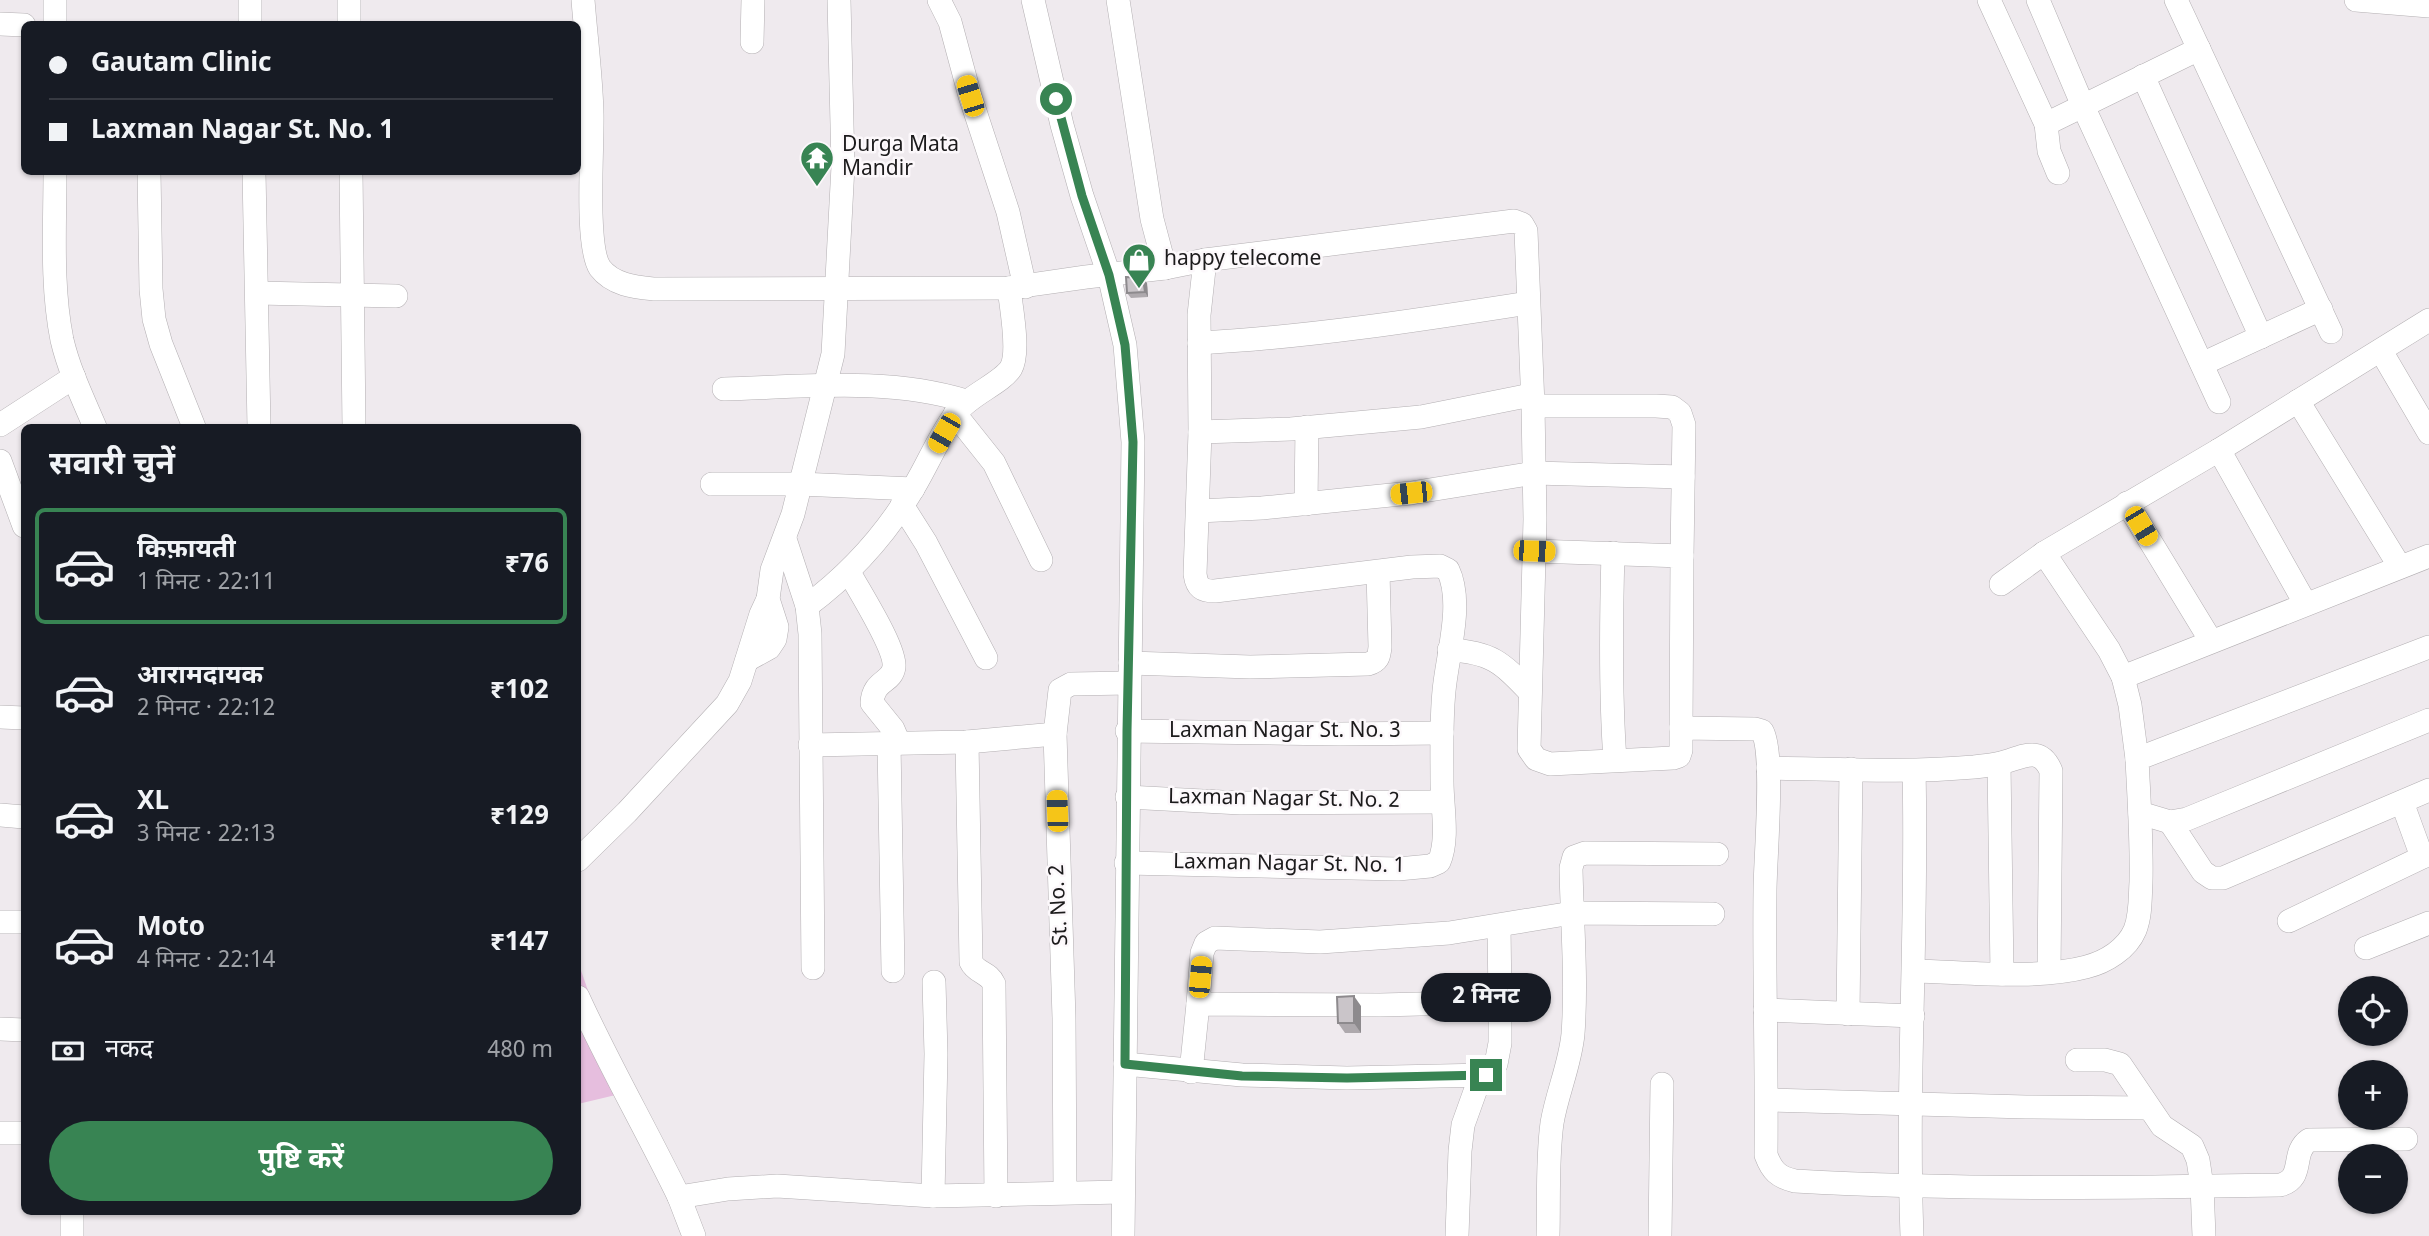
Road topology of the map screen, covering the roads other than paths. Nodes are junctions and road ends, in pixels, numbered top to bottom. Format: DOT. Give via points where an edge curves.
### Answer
graph roads {
  1 [pos="55,0"];
  2 [pos="250,0"];
  3 [pos="349,0"];
  4 [pos="583,0"];
  5 [pos="753,0"];
  6 [pos="839,0"];
  7 [pos="939,0"];
  8 [pos="1032,0"];
  9 [pos="1118,0"];
  10 [pos="1989,0"];
  11 [pos="2038,0"];
  12 [pos="2176,0"];
  13 [pos="2356,0"];
  14 [pos="2429,6"];
  15 [pos="55,21"];
  16 [pos="250,21"];
  17 [pos="349,21"];
  18 [pos="0,24"];
  19 [pos="21,25"];
  20 [pos="752,42"];
  21 [pos="2199,49"];
  22 [pos="2143,76"];
  23 [pos="2083,106"];
  24 [pos="2046,124"];
  25 [pos="2058,173"];
  26 [pos="55,175"];
  27 [pos="149,175"];
  28 [pos="254,175"];
  29 [pos="351,175"];
  30 [pos="1205,260"];
  31 [pos="1165,268"];
  32 [pos="1109,275"];
  33 [pos="1017,287"];
  34 [pos="837,289"];
  35 [pos="257,293"];
  36 [pos="352,295"];
  37 [pos="396,296"];
  38 [pos="1528,303"];
  39 [pos="2321,309"];
  40 [pos="2429,320"];
  41 [pos="2331,331"];
  42 [pos="2261,337"];
  43 [pos="1199,343"];
  44 [pos="2381,351"];
  45 [pos="2202,364"];
  46 [pos="74,377"];
  47 [pos="825,387"];
  48 [pos="724,389"];
  49 [pos="1532,400"];
  50 [pos="2298,401"];
  51 [pos="2219,402"];
  52 [pos="960,408"];
  53 [pos="94,424"];
  54 [pos="193,424"];
  55 [pos="259,424"];
  56 [pos="354,424"];
  57 [pos="0,425"];
  58 [pos="1307,428"];
  59 [pos="1200,432"];
  60 [pos="2429,433"];
  61 [pos="2219,450"];
  62 [pos="0,461"];
  63 [pos="1534,473"];
  64 [pos="1683,477"];
  65 [pos="712,484"];
  66 [pos="800,484"];
  67 [pos="907,497"];
  68 [pos="2127,503"];
  69 [pos="1306,504"];
  70 [pos="1198,511"];
  71 [pos="21,518"];
  72 [pos="785,539"];
  73 [pos="1534,551"];
  74 [pos="1614,553"];
  75 [pos="2045,553"];
  76 [pos="1682,556"];
  77 [pos="2429,556"];
  78 [pos="1041,560"];
  79 [pos="2400,567"];
  80 [pos="849,572"];
  81 [pos="1378,572"];
  82 [pos="2001,584"];
  83 [pos="768,599"];
  84 [pos="2305,603"];
  85 [pos="807,606"];
  86 [pos="777,627"];
  87 [pos="810,634"];
  88 [pos="2211,641"];
  89 [pos="2429,647"];
  90 [pos="1449,650"];
  91 [pos="986,659"];
  92 [pos="747,660"];
  93 [pos="1129,673"];
  94 [pos="2123,677"];
  95 [pos="1530,692"];
  96 [pos="0,717"];
  97 [pos="21,718"];
  98 [pos="2429,720"];
  99 [pos="1681,728"];
  100 [pos="1127,731"];
  101 [pos="1442,733"];
  102 [pos="1055,734"];
  103 [pos="967,742"];
  104 [pos="894,743"];
  105 [pos="810,745"];
  106 [pos="2137,759"];
  107 [pos="1615,760"];
  108 [pos="1999,764"];
  109 [pos="1768,768"];
  110 [pos="1851,769"];
  111 [pos="1914,771"];
  112 [pos="2429,790"];
  113 [pos="1127,797"];
  114 [pos="1442,802"];
  115 [pos="2402,802"];
  116 [pos="2140,813"];
  117 [pos="0,816"];
  118 [pos="21,817"];
  119 [pos="2170,822"];
  120 [pos="1717,854"];
  121 [pos="2426,856"];
  122 [pos="581,857"];
  123 [pos="1126,863"];
  124 [pos="1572,913"];
  125 [pos="1713,915"];
  126 [pos="2290,921"];
  127 [pos="0,922"];
  128 [pos="21,922"];
  129 [pos="2429,923"];
  130 [pos="1499,926"];
  131 [pos="2366,948"];
  132 [pos="813,968"];
  133 [pos="893,971"];
  134 [pos="1915,971"];
  135 [pos="2049,972"];
  136 [pos="2002,974"];
  137 [pos="934,982"];
  138 [pos="1500,1002"];
  139 [pos="581,1004"];
  140 [pos="1198,1004"];
  141 [pos="1765,1010"];
  142 [pos="1848,1014"];
  143 [pos="1913,1016"];
  144 [pos="0,1029"];
  145 [pos="21,1030"];
  146 [pos="2077,1060"];
  147 [pos="1125,1064"];
  148 [pos="1191,1072"];
  149 [pos="1486,1075"];
  150 [pos="1662,1084"];
  151 [pos="1767,1100"];
  152 [pos="1911,1104"];
  153 [pos="2147,1108"];
  154 [pos="0,1133"];
  155 [pos="21,1133"];
  156 [pos="2406,1139"];
  157 [pos="2202,1186"];
  158 [pos="1910,1187"];
  159 [pos="1065,1192"];
  160 [pos="1123,1192"];
  161 [pos="933,1196"];
  162 [pos="996,1196"];
  163 [pos="679,1197"];
  164 [pos="72,1215"];
  165 [pos="72,1236"];
  166 [pos="694,1236"];
  167 [pos="1123,1236"];
  168 [pos="1457,1236"];
  169 [pos="1548,1236"];
  170 [pos="1660,1236"];
  171 [pos="1912,1236"];
  172 [pos="2204,1236"];
  1 -- 15 [label="street"];
  2 -- 16 [label="street"];
  3 -- 17 [label="street"];
  4 -- 34 [label="street" via="592,116 592,232 600,268 628,286 654,289"];
  5 -- 20 [label="street"];
  6 -- 34 [label="street" via="843,166"];
  7 -- 33 [label="street" via="950,22 1008,212"];
  8 -- 32 [label="street" via="1062,125"];
  9 -- 31 [label="street"];
  10 -- 24 [label="street"];
  11 -- 23 [label="street"];
  12 -- 21 [label="street"];
  13 -- 14 [label="street"];
  18 -- 19 [label="street"];
  21 -- 22 [label="street"];
  21 -- 39 [label="street"];
  22 -- 23 [label="street"];
  22 -- 42 [label="street"];
  23 -- 24 [label="street"];
  23 -- 45 [label="street"];
  24 -- 25 [label="street"];
  26 -- 46 [label="street" via="56,301"];
  27 -- 54 [label="street" via="154,319"];
  28 -- 35 [label="street"];
  29 -- 36 [label="street"];
  30 -- 31 [label="street"];
  30 -- 38 [label="street" via="1514,221 1526,231"];
  30 -- 43 [label="street"];
  31 -- 32 [label="street"];
  32 -- 33 [label="street"];
  32 -- 93 [label="street" via="1125,345 1133,442"];
  33 -- 34 [label="street"];
  33 -- 52 [label="street" via="1012,367"];
  34 -- 47 [label="street" via="833,354"];
  35 -- 36 [label="street"];
  35 -- 55 [label="street"];
  36 -- 37 [label="street"];
  36 -- 56 [label="street"];
  38 -- 43 [label="street" via="1347,330"];
  38 -- 49 [label="street"];
  39 -- 41 [label="street"];
  39 -- 42 [label="street"];
  40 -- 44 [label="street"];
  42 -- 45 [label="street"];
  43 -- 59 [label="street"];
  44 -- 50 [label="street"];
  44 -- 60 [label="street"];
  45 -- 51 [label="street"];
  46 -- 53 [label="street"];
  46 -- 57 [label="street"];
  47 -- 48 [label="street"];
  47 -- 52 [label="street" via="913,388"];
  47 -- 66 [label="street"];
  49 -- 58 [label="street"];
  49 -- 63 [label="street"];
  49 -- 64 [label="street" via="1672,407 1684,425"];
  50 -- 61 [label="street"];
  50 -- 79 [label="street"];
  52 -- 67 [label="street"];
  52 -- 78 [label="street" via="994,463"];
  58 -- 59 [label="street"];
  58 -- 69 [label="street"];
  59 -- 70 [label="street"];
  61 -- 68 [label="street"];
  61 -- 84 [label="street"];
  62 -- 71 [label="street"];
  63 -- 64 [label="street"];
  63 -- 69 [label="street"];
  63 -- 73 [label="street"];
  64 -- 76 [label="street"];
  65 -- 66 [label="street"];
  66 -- 67 [label="street"];
  66 -- 72 [label="street"];
  67 -- 80 [label="street"];
  67 -- 91 [label="street"];
  68 -- 75 [label="street"];
  68 -- 88 [label="street"];
  69 -- 70 [label="street"];
  70 -- 81 [label="street" via="1195,574 1203,591"];
  72 -- 83 [label="street" via="772,570"];
  72 -- 85 [label="street"];
  73 -- 74 [label="street"];
  73 -- 95 [label="street"];
  74 -- 76 [label="street"];
  74 -- 107 [label="street" via="1611,660"];
  75 -- 82 [label="street"];
  75 -- 94 [label="street"];
  76 -- 99 [label="street"];
  77 -- 79 [label="street"];
  79 -- 84 [label="street"];
  80 -- 85 [label="street"];
  80 -- 104 [label="street" via="893,659 891,675 876,687 872,703 893,729"];
  81 -- 90 [label="street" via="1440,566 1448,570 1454,594"];
  81 -- 93 [label="street" via="1380,647 1375,662"];
  83 -- 86 [label="street"];
  83 -- 92 [label="street"];
  84 -- 88 [label="street"];
  85 -- 87 [label="street"];
  86 -- 87 [label="street"];
  86 -- 92 [label="street" via="769,648"];
  87 -- 105 [label="street"];
  88 -- 94 [label="street"];
  89 -- 106 [label="street"];
  90 -- 95 [label="street" via="1490,656"];
  90 -- 101 [label="street"];
  92 -- 122 [label="street" via="727,704 710,725"];
  93 -- 100 [label="street"];
  93 -- 102 [label="street, St. No. 2" via="1065,685 1058,698"];
  94 -- 106 [label="street"];
  95 -- 107 [label="street" via="1529,749 1536,759 1550,764"];
  96 -- 97 [label="street"];
  98 -- 119 [label="street"];
  99 -- 107 [label="street" via="1679,756"];
  99 -- 109 [label="street" via="1762,731"];
  100 -- 101 [label="street, Laxman Nagar St. No. 3"];
  100 -- 113 [label="street"];
  101 -- 114 [label="street"];
  102 -- 103 [label="street"];
  102 -- 159 [label="street, St. No. 2"];
  103 -- 104 [label="street"];
  103 -- 162 [label="street" via="971,962 994,984"];
  104 -- 105 [label="street"];
  104 -- 133 [label="street"];
  105 -- 132 [label="street"];
  106 -- 116 [label="street"];
  108 -- 111 [label="street"];
  108 -- 135 [label="street" via="2028,754 2048,762 2051,771"];
  108 -- 136 [label="street"];
  109 -- 110 [label="street"];
  109 -- 141 [label="street"];
  110 -- 111 [label="street"];
  110 -- 142 [label="street"];
  111 -- 134 [label="street"];
  112 -- 115 [label="street"];
  113 -- 114 [label="street, Laxman Nagar St. No. 2" via="1241,803"];
  113 -- 123 [label="street"];
  114 -- 123 [label="street, Laxman Nagar St. No. 1" via="1444,851 1439,862 1430,866"];
  115 -- 119 [label="street" via="2223,878 2203,872"];
  115 -- 121 [label="street"];
  116 -- 119 [label="street"];
  116 -- 135 [label="street" via="2140,906 2135,931 2117,954 2087,967"];
  117 -- 118 [label="street"];
  120 -- 124 [label="street" via="1585,853 1574,857"];
  121 -- 126 [label="street"];
  123 -- 147 [label="street"];
  124 -- 125 [label="street"];
  124 -- 130 [label="street"];
  124 -- 169 [label="street" via="1573,1036 1553,1121"];
  127 -- 128 [label="street"];
  129 -- 131 [label="street"];
  130 -- 138 [label="street"];
  130 -- 140 [label="street" via="1320,942 1215,938 1206,943 1202,953"];
  134 -- 136 [label="street"];
  134 -- 143 [label="street"];
  135 -- 136 [label="street"];
  137 -- 161 [label="street"];
  138 -- 140 [label="street"];
  138 -- 149 [label="street" via="1496,1064"];
  139 -- 163 [label="street"];
  140 -- 148 [label="street"];
  141 -- 142 [label="street"];
  141 -- 151 [label="street"];
  142 -- 143 [label="street"];
  143 -- 152 [label="street"];
  144 -- 145 [label="street"];
  146 -- 153 [label="street" via="2120,1064"];
  147 -- 148 [label="street"];
  147 -- 160 [label="street"];
  148 -- 149 [label="street" via="1347,1078"];
  149 -- 168 [label="street" via="1477,1086 1463,1125"];
  150 -- 170 [label="street"];
  151 -- 152 [label="street"];
  151 -- 158 [label="street" via="1766,1155 1771,1169 1781,1177"];
  152 -- 153 [label="street"];
  152 -- 158 [label="street"];
  153 -- 157 [label="street" via="2162,1126 2192,1146"];
  154 -- 155 [label="street"];
  156 -- 157 [label="street" via="2309,1140 2302,1144 2289,1182"];
  157 -- 158 [label="street"];
  157 -- 172 [label="street"];
  158 -- 171 [label="street"];
  159 -- 160 [label="street"];
  159 -- 162 [label="street"];
  160 -- 167 [label="street"];
  161 -- 162 [label="street"];
  161 -- 163 [label="street" via="777,1186"];
  163 -- 166 [label="street"];
  164 -- 165 [label="street"];
}
